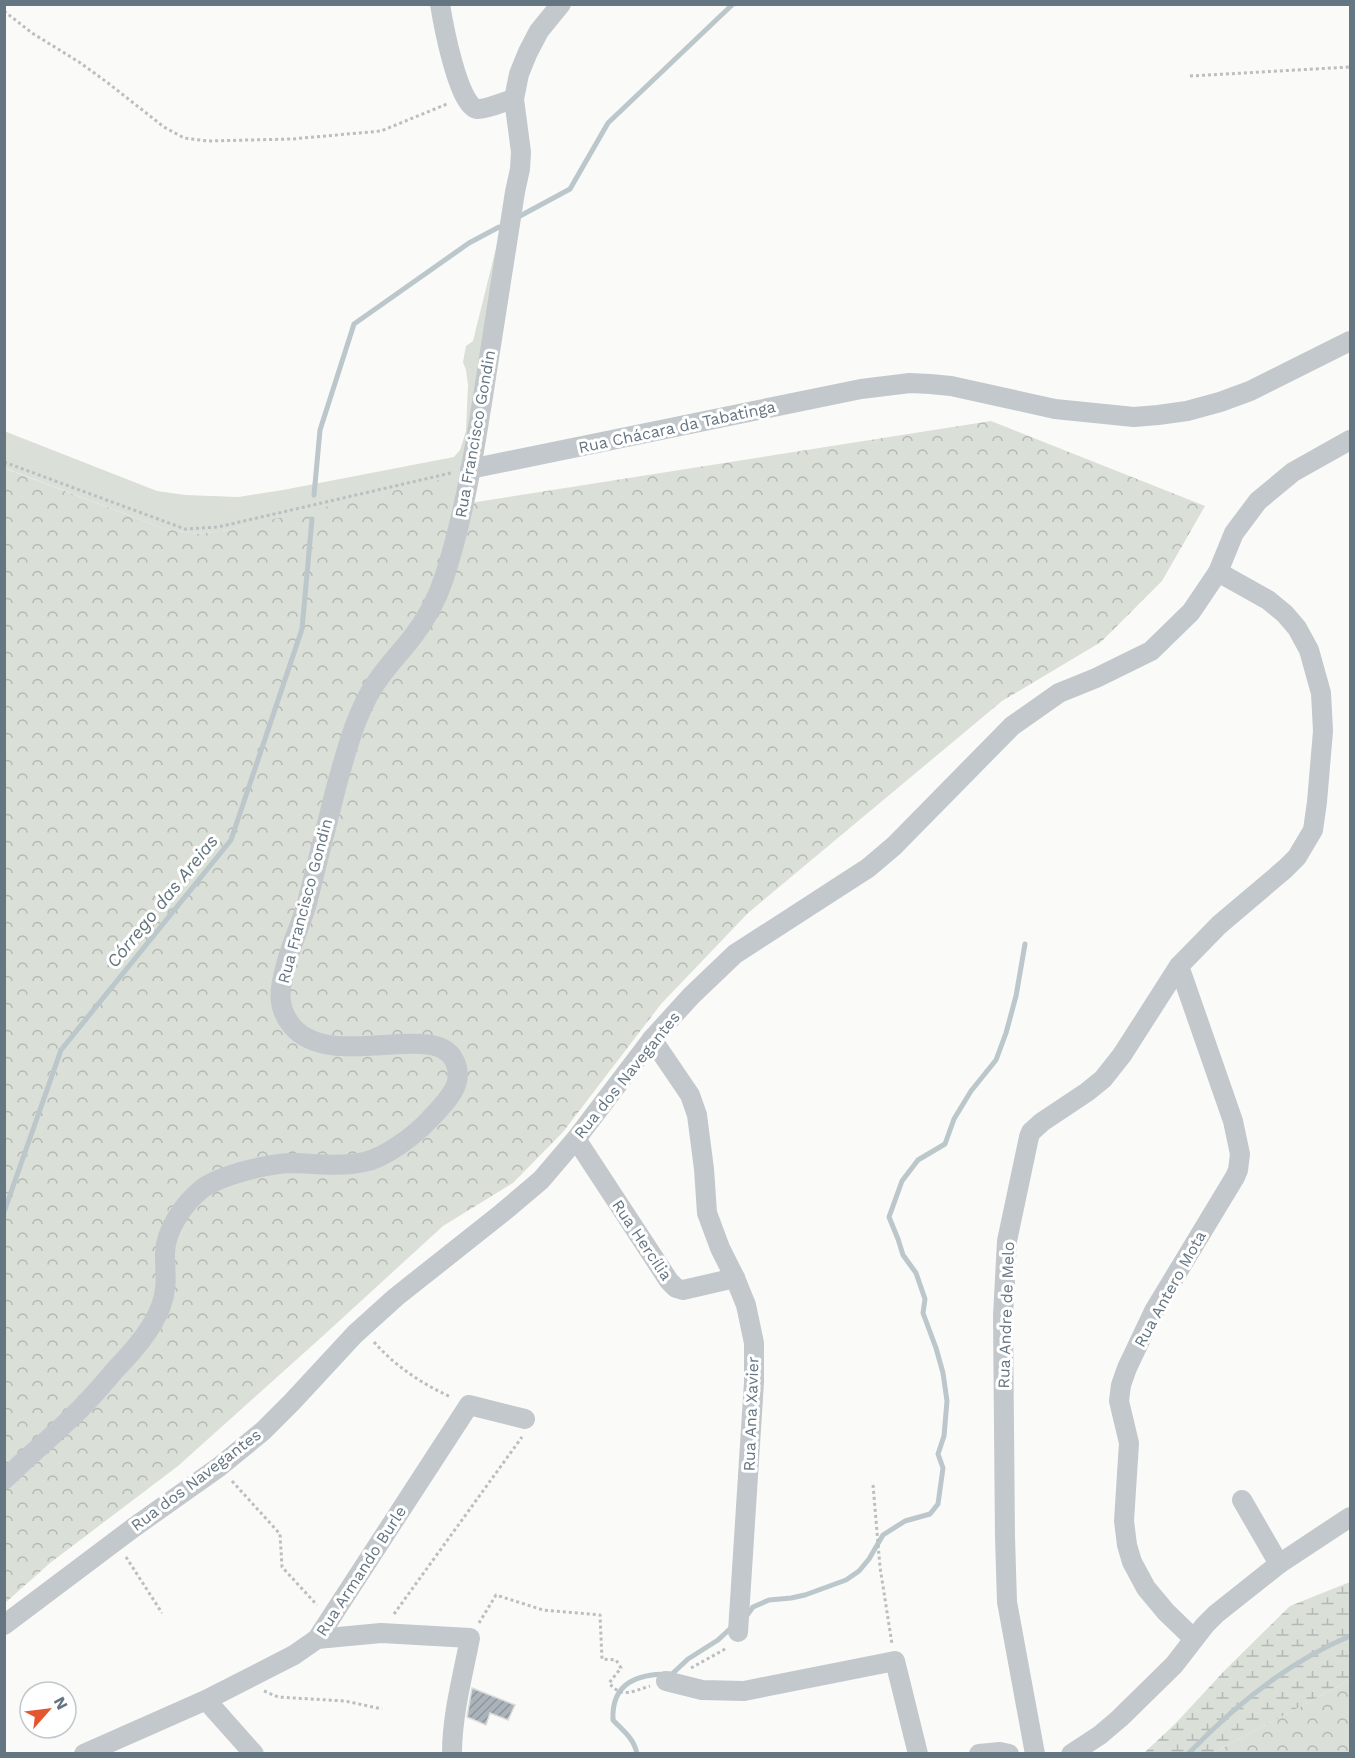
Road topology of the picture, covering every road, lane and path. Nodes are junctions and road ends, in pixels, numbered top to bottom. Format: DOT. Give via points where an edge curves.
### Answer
graph roads {
  1 [pos="440,4"];
  2 [pos="561,4"];
  3 [pos="4,11"];
  4 [pos="1350,67"];
  5 [pos="1190,76"];
  6 [pos="465,96"];
  7 [pos="514,99"];
  8 [pos="1350,341"];
  9 [pos="1350,440"];
  10 [pos="4,462"];
  11 [pos="471,469"];
  12 [pos="1218,572"];
  13 [pos="1179,966"];
  14 [pos="652,1039"];
  15 [pos="576,1140"];
  16 [pos="735,1278"];
  17 [pos="361,1328"];
  18 [pos="469,1406"];
  19 [pos="525,1419"];
  20 [pos="219,1467"];
  21 [pos="4,1479"];
  22 [pos="873,1485"];
  23 [pos="1242,1500"];
  24 [pos="1350,1517"];
  25 [pos="115,1541"];
  26 [pos="1279,1564"];
  27 [pos="162,1613"];
  28 [pos="330,1619"];
  29 [pos="4,1625"];
  30 [pos="739,1626"];
  31 [pos="381,1633"];
  32 [pos="470,1638"];
  33 [pos="317,1639"];
  34 [pos="1194,1639"];
  35 [pos="895,1661"];
  36 [pos="666,1681"];
  37 [pos="620,1693"];
  38 [pos="278,1697"];
  39 [pos="206,1700"];
  40 [pos="382,1709"];
  41 [pos="84,1754"];
  42 [pos="254,1754"];
  43 [pos="452,1754"];
  44 [pos="918,1754"];
  45 [pos="979,1754"];
  46 [pos="1009,1754"];
  47 [pos="1035,1754"];
  48 [pos="1071,1754"];
  1 -- 6 [label="street" via="451,58"];
  2 -- 7 [label="street, Rua Francisco Gondin" via="528,52"];
  3 -- 6 [label="path" via="184,138 292,139 381,131"];
  4 -- 5 [label="path"];
  6 -- 7 [label="street" via="473,107 480,109"];
  7 -- 11 [label="street, Rua Francisco Gondin" via="520,169"];
  8 -- 11 [label="street, Rua Chácara da Tabatinga" via="1250,391 1187,411 1134,417 1055,410 951,386 910,383 861,389"];
  9 -- 12 [label="street, Rua dos Navegantes" via="1293,472 1258,501 1234,533"];
  10 -- 11 [label="path" via="185,529 218,527"];
  11 -- 21 [label="street, Rua Francisco Gondin" via="458,529 434,604 415,635 380,675 355,723 306,909 286,963 280,1003 297,1032 314,1043 346,1048 427,1044 442,1047 455,1061 455,1087 420,1130 369,1162 264,1167 233,1174 204,1188 186,1206 167,1237 166,1291 153,1325 76,1413"];
  12 -- 13 [label="street, Rua Andre de Melo" via="1285,614 1298,628 1309,650 1321,693 1323,731 1317,802 1313,831 1297,857"];
  12 -- 14 [label="street, Rua dos Navegantes" via="1191,612 1151,651 1059,693 1012,726 894,846 868,868 735,954"];
  13 -- 34 [label="street, Rua Antero Mota" via="1233,1121 1239,1162 1235,1177 1154,1311 1127,1368 1119,1401 1129,1443 1126,1545 1146,1588"];
  13 -- 47 [label="street, Rua Andre de Melo" via="1111,1070 1031,1132 1007,1241 1003,1316 1007,1602"];
  14 -- 15 [label="street, Rua dos Navegantes"];
  14 -- 16 [label="street, Rua Ana Xavier" via="690,1095 697,1115 707,1213"];
  15 -- 16 [label="street, Rua Hercília" via="675,1287 683,1290"];
  15 -- 17 [label="street, Rua dos Navegantes" via="522,1197"];
  16 -- 30 [label="street, Rua Ana Xavier" via="746,1305 753,1343 754,1382"];
  17 -- 18 [label="path" via="428,1386"];
  17 -- 20 [label="street, Rua dos Navegantes" via="285,1410"];
  18 -- 19 [label="street"];
  18 -- 28 [label="street, Rua Armando Burle"];
  19 -- 31 [label="path" via="529,1428"];
  20 -- 25 [label="street, Rua dos Navegantes"];
  20 -- 28 [label="path" via="280,1534 282,1567"];
  22 -- 35 [label="path"];
  23 -- 26 [label="street"];
  24 -- 26 [label="street"];
  25 -- 27 [label="path"];
  25 -- 29 [label="street, Rua dos Navegantes"];
  26 -- 34 [label="street" via="1216,1614"];
  28 -- 33 [label="street, Rua Armando Burle"];
  31 -- 32 [label="street"];
  31 -- 33 [label="street"];
  32 -- 37 [label="path" via="496,1595 543,1610 600,1615 602,1659 616,1660 621,1668 609,1683"];
  32 -- 43 [label="street"];
  33 -- 39 [label="street, Rua Armando Burle"];
  34 -- 48 [label="street" via="1174,1665 1120,1718"];
  35 -- 36 [label="street" via="744,1691 702,1690"];
  35 -- 44 [label="street"];
  38 -- 40 [label="path" via="345,1701"];
  39 -- 41 [label="street, Rua Armando Burle"];
  39 -- 42 [label="street"];
  45 -- 46 [label="street"];
}
